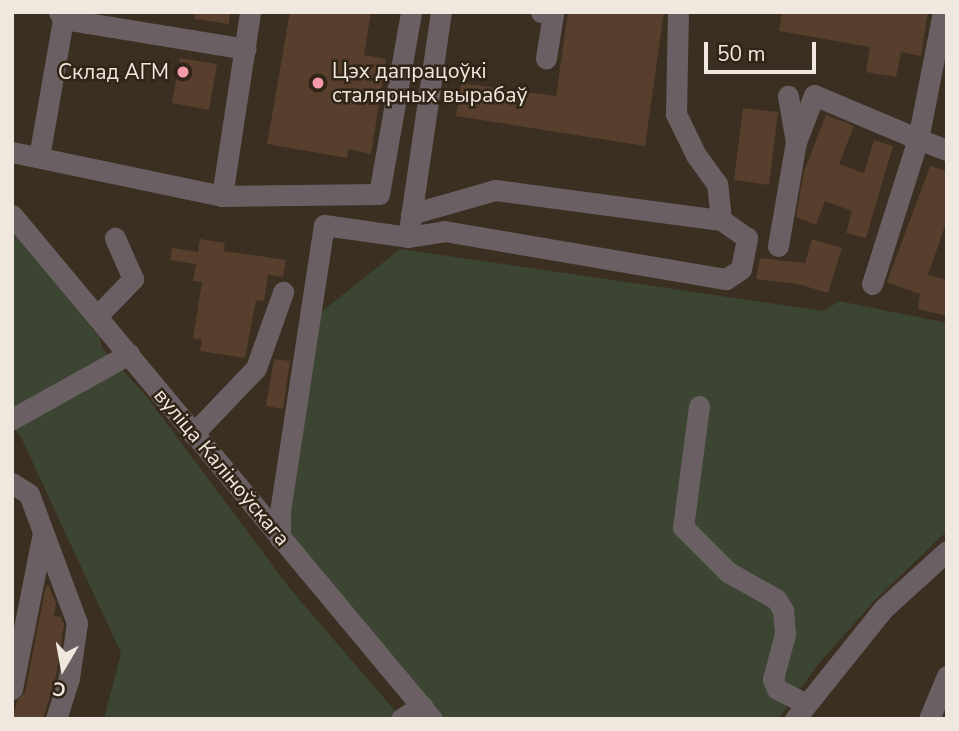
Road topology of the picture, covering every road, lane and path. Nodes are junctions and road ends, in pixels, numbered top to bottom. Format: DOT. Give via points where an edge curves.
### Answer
graph roads {
  1 [pos="250,12"];
  2 [pos="411,12"];
  3 [pos="441,12"];
  4 [pos="541,12"];
  5 [pos="678,12"];
  6 [pos="943,12"];
  7 [pos="61,15"];
  8 [pos="246,49"];
  9 [pos="546,58"];
  10 [pos="788,96"];
  11 [pos="918,139"];
  12 [pos="796,142"];
  13 [pos="947,150"];
  14 [pos="12,152"];
  15 [pos="40,158"];
  16 [pos="222,196"];
  17 [pos="411,214"];
  18 [pos="12,215"];
  19 [pos="721,220"];
  20 [pos="408,237"];
  21 [pos="115,238"];
  22 [pos="778,246"];
  23 [pos="872,284"];
  24 [pos="283,292"];
  25 [pos="97,316"];
  26 [pos="129,354"];
  27 [pos="699,406"];
  28 [pos="12,419"];
  29 [pos="193,435"];
  30 [pos="12,483"];
  31 [pos="44,533"];
  32 [pos="281,538"];
  33 [pos="947,551"];
  34 [pos="947,676"];
  35 [pos="12,689"];
  36 [pos="801,711"];
  37 [pos="427,713"];
  38 [pos="55,719"];
  39 [pos="401,719"];
  40 [pos="929,719"];
  1 -- 8 [label="street"];
  2 -- 16 [label="street" via="379,194"];
  3 -- 17 [label="street"];
  4 -- 9 [label="street" via="554,14"];
  5 -- 19 [label="street" via="676,114 696,155 718,184"];
  6 -- 11 [label="street"];
  7 -- 8 [label="street"];
  7 -- 15 [label="street"];
  8 -- 16 [label="street"];
  10 -- 12 [label="street"];
  11 -- 12 [label="street" via="814,96"];
  11 -- 13 [label="street"];
  11 -- 23 [label="street"];
  12 -- 22 [label="street"];
  14 -- 15 [label="street"];
  15 -- 16 [label="street"];
  17 -- 19 [label="street" via="495,190"];
  17 -- 20 [label="street"];
  18 -- 25 [label="street, вуліца Каліноўскага"];
  19 -- 20 [label="street" via="747,238 741,269 726,279 443,232"];
  20 -- 32 [label="street" via="324,225 280,512"];
  21 -- 25 [label="street" via="133,279"];
  24 -- 29 [label="street" via="256,368"];
  25 -- 26 [label="street, вуліца Каліноўскага"];
  26 -- 28 [label="street"];
  26 -- 29 [label="street, вуліца Каліноўскага"];
  27 -- 36 [label="street" via="682,527 728,572 776,599 783,610 785,634 774,679 777,689"];
  29 -- 32 [label="street, вуліца Каліноўскага"];
  30 -- 31 [label="street" via="29,494"];
  31 -- 35 [label="street"];
  31 -- 38 [label="street" via="77,623 69,678"];
  32 -- 37 [label="street, вуліца Каліноўскага"];
  33 -- 36 [label="street" via="883,609"];
  34 -- 40 [label="street"];
  37 -- 39 [label="street"];
}
